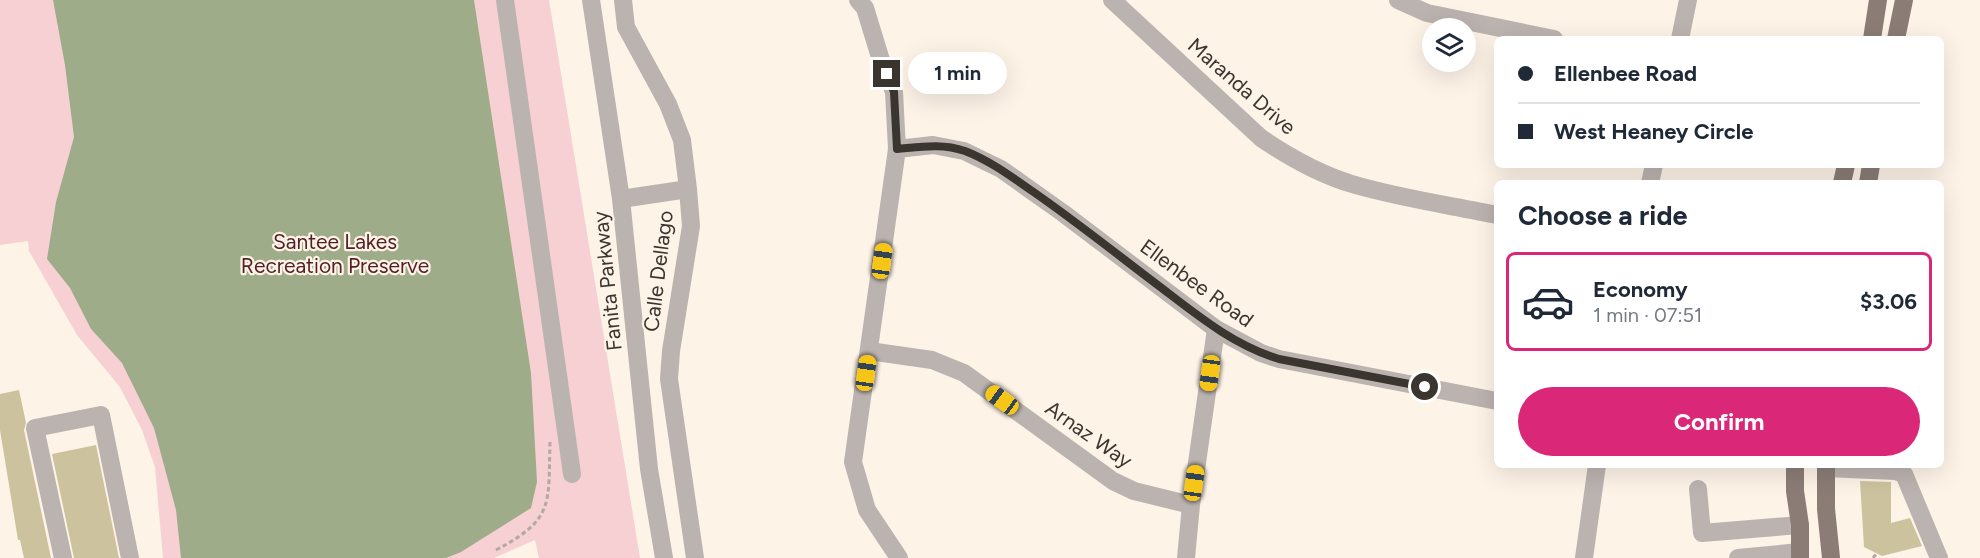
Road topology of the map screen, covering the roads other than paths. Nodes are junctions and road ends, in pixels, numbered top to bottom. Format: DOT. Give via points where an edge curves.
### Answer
graph roads {
  1 [pos="505,0"];
  2 [pos="591,0"];
  3 [pos="623,0"];
  4 [pos="858,0"];
  5 [pos="1112,0"];
  6 [pos="1398,0"];
  7 [pos="1688,0"];
  8 [pos="1878,0"];
  9 [pos="1904,0"];
  10 [pos="1539,36"];
  11 [pos="1681,36"];
  12 [pos="1872,36"];
  13 [pos="1897,36"];
  14 [pos="897,149"];
  15 [pos="688,189"];
  16 [pos="621,198"];
  17 [pos="1494,214"];
  18 [pos="1216,329"];
  19 [pos="869,351"];
  20 [pos="1494,400"];
  21 [pos="1597,468"];
  22 [pos="1795,468"];
  23 [pos="1826,468"];
  24 [pos="1854,468"];
  25 [pos="572,474"];
  26 [pos="1698,489"];
  27 [pos="1191,505"];
  28 [pos="1800,525"];
  29 [pos="1800,555"];
  30 [pos="63,558"];
  31 [pos="130,558"];
  32 [pos="664,558"];
  33 [pos="695,558"];
  34 [pos="899,558"];
  35 [pos="1186,558"];
  36 [pos="1584,558"];
  37 [pos="1738,558"];
  38 [pos="1831,558"];
  39 [pos="1939,558"];
  1 -- 25 [label="street"];
  2 -- 16 [label="street, Fanita Parkway"];
  3 -- 15 [label="street, Calle Dellago" via="626,27 668,104 682,140"];
  4 -- 14 [label="street" via="865,8 894,92"];
  5 -- 17 [label="street, Maranda Drive" via="1261,138 1288,155 1352,184"];
  6 -- 10 [label="street" via="1427,13"];
  7 -- 11 [label="street"];
  8 -- 12 [label="main road"];
  9 -- 13 [label="main road"];
  14 -- 18 [label="street, Ellenbee Road" via="933,145 964,151 1001,169"];
  14 -- 19 [label="street"];
  15 -- 16 [label="street"];
  15 -- 33 [label="street, Calle Dellago" via="691,226 669,379"];
  16 -- 32 [label="street, Fanita Parkway" via="649,469"];
  18 -- 20 [label="street, Ellenbee Road" via="1279,359"];
  18 -- 27 [label="street"];
  19 -- 27 [label="street, Arnaz Way" via="932,360 964,373 1113,481"];
  19 -- 34 [label="street" via="853,462 867,510"];
  21 -- 36 [label="street"];
  22 -- 28 [label="main road"];
  23 -- 38 [label="main road"];
  24 -- 39 [label="street" via="1904,474"];
  26 -- 28 [label="street" via="1702,533"];
  27 -- 35 [label="street"];
  28 -- 29 [label="main road"];
  29 -- 37 [label="street"];
  30 -- 31 [label="street" via="35,428 101,415"];
}
